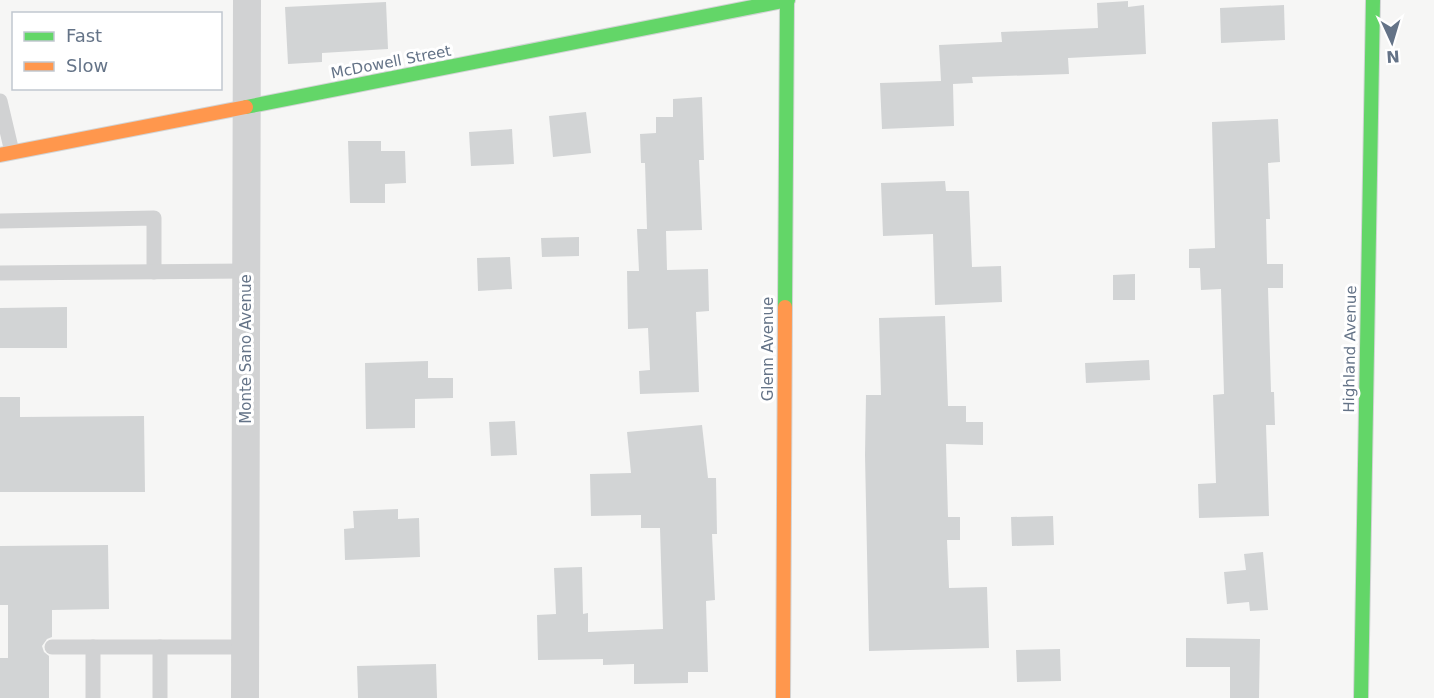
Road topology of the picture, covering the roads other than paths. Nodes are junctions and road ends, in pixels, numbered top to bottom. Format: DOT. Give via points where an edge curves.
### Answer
graph roads {
  1 [pos="248,0"];
  2 [pos="788,0"];
  3 [pos="1373,0"];
  4 [pos="0,101"];
  5 [pos="246,108"];
  6 [pos="6,154"];
  7 [pos="0,222"];
  8 [pos="246,271"];
  9 [pos="154,272"];
  10 [pos="0,273"];
  11 [pos="52,647"];
  12 [pos="93,647"];
  13 [pos="160,647"];
  14 [pos="245,647"];
  15 [pos="93,698"];
  16 [pos="160,698"];
  17 [pos="245,698"];
  18 [pos="783,698"];
  19 [pos="1361,698"];
  1 -- 5 [label="street, Monte Sano Avenue"];
  2 -- 5 [label="street, McDowell Street"];
  2 -- 18 [label="street, Glenn Avenue"];
  3 -- 19 [label="street, Highland Avenue"];
  4 -- 6 [label="lane"];
  5 -- 6 [label="street, McDowell Street"];
  5 -- 8 [label="street, Monte Sano Avenue"];
  7 -- 9 [label="lane" via="154,218"];
  8 -- 9 [label="lane"];
  8 -- 14 [label="street, Monte Sano Avenue"];
  9 -- 10 [label="lane"];
  11 -- 12 [label="lane"];
  12 -- 13 [label="lane"];
  12 -- 15 [label="lane"];
  13 -- 14 [label="lane"];
  13 -- 16 [label="lane"];
  14 -- 17 [label="street, Monte Sano Avenue"];
}
